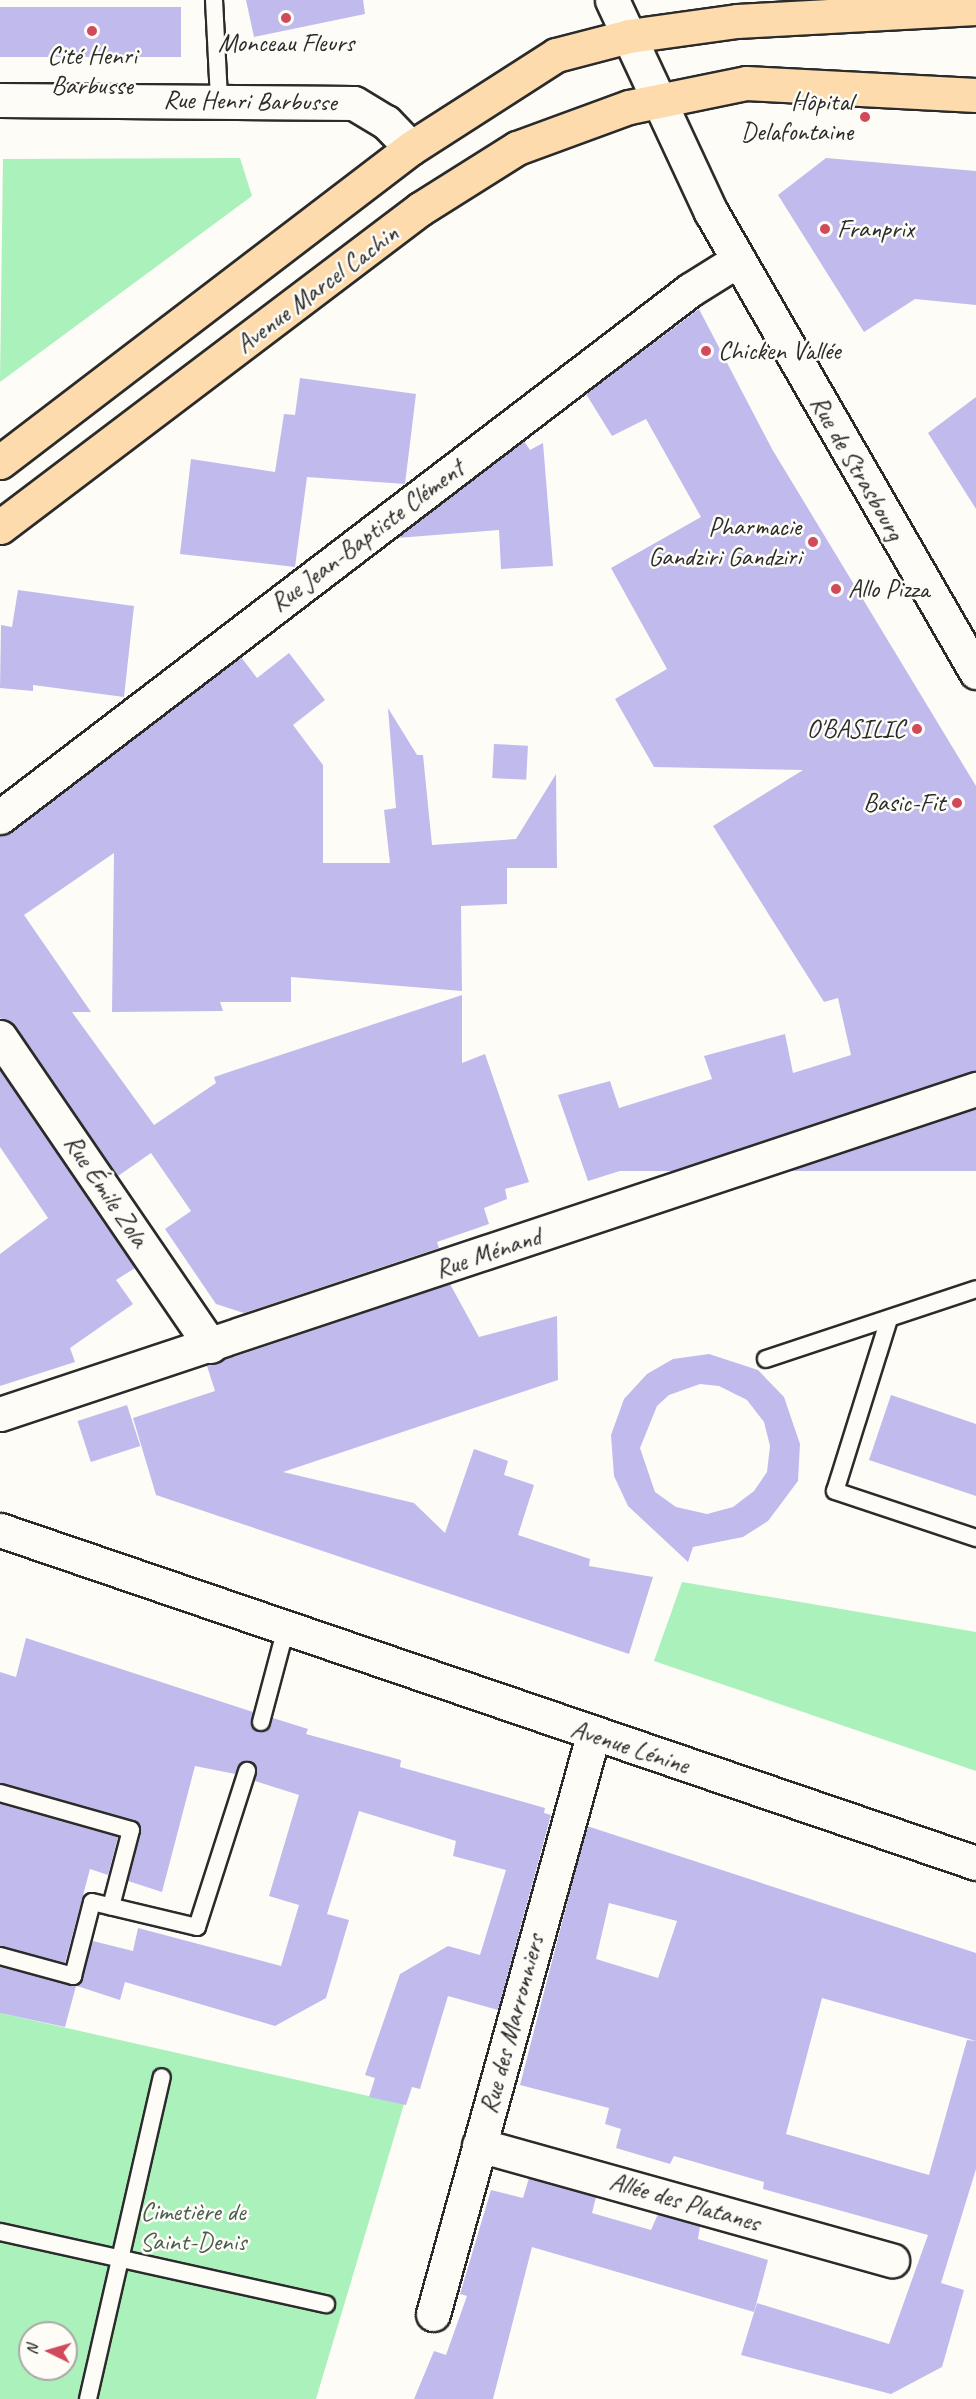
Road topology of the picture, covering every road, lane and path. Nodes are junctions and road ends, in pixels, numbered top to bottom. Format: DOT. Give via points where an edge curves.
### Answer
graph roads {
  1 [pos="214,0"];
  2 [pos="612,0"];
  3 [pos="976,8"];
  4 [pos="629,36"];
  5 [pos="976,95"];
  6 [pos="0,100"];
  7 [pos="219,100"];
  8 [pos="659,101"];
  9 [pos="411,148"];
  10 [pos="738,260"];
  11 [pos="0,462"];
  12 [pos="0,526"];
  13 [pos="971,650"];
  14 [pos="0,817"];
  15 [pos="0,1037"];
  16 [pos="976,1089"];
  17 [pos="976,1289"];
  18 [pos="889,1319"];
  19 [pos="211,1346"];
  20 [pos="766,1359"];
  21 [pos="0,1414"];
  22 [pos="0,1530"];
  23 [pos="976,1538"];
  24 [pos="285,1632"];
  25 [pos="261,1722"];
  26 [pos="593,1734"];
  27 [pos="247,1771"];
  28 [pos="0,1793"];
  29 [pos="976,1863"];
  30 [pos="111,1906"];
  31 [pos="0,1956"];
  32 [pos="162,2077"];
  33 [pos="479,2145"];
  34 [pos="0,2232"];
  35 [pos="121,2257"];
  36 [pos="892,2260"];
  37 [pos="326,2304"];
  38 [pos="432,2314"];
  39 [pos="88,2399"];
  1 -- 7 [label="lane"];
  2 -- 4 [label="street, Rue de Strasbourg"];
  3 -- 4 [label="main road" via="791,17"];
  4 -- 8 [label="street, Rue de Strasbourg"];
  4 -- 9 [label="main road" via="556,56"];
  5 -- 8 [label="main road, Avenue Marcel Cachin" via="762,82"];
  6 -- 7 [label="street, Rue Henri Barbusse"];
  7 -- 9 [label="street, Rue Henri Barbusse" via="354,103 386,122"];
  8 -- 10 [label="street, Rue de Strasbourg"];
  8 -- 12 [label="main road, Avenue Marcel Cachin" via="583,121 479,168"];
  9 -- 11 [label="main road"];
  10 -- 13 [label="street, Rue de Strasbourg"];
  10 -- 14 [label="street, Rue Jean-Baptiste Clément" via="690,290"];
  15 -- 19 [label="street, Rue Émile Zola"];
  16 -- 19 [label="street, Rue Ménand"];
  17 -- 18 [label="lane"];
  18 -- 20 [label="lane"];
  18 -- 23 [label="lane" via="835,1491"];
  19 -- 21 [label="street, Rue Ménand"];
  22 -- 24 [label="street, Avenue Lénine"];
  24 -- 25 [label="lane"];
  24 -- 26 [label="street, Avenue Lénine"];
  26 -- 29 [label="street, Avenue Lénine"];
  26 -- 33 [label="street, Rue des Marronniers"];
  27 -- 30 [label="lane" via="197,1927"];
  28 -- 30 [label="lane" via="131,1830"];
  30 -- 31 [label="lane" via="92,1902 73,1976"];
  32 -- 35 [label="lane"];
  33 -- 36 [label="street, Allée des Platanes"];
  33 -- 38 [label="street, Rue des Marronniers"];
  34 -- 35 [label="lane"];
  35 -- 37 [label="lane"];
  35 -- 39 [label="lane"];
}
